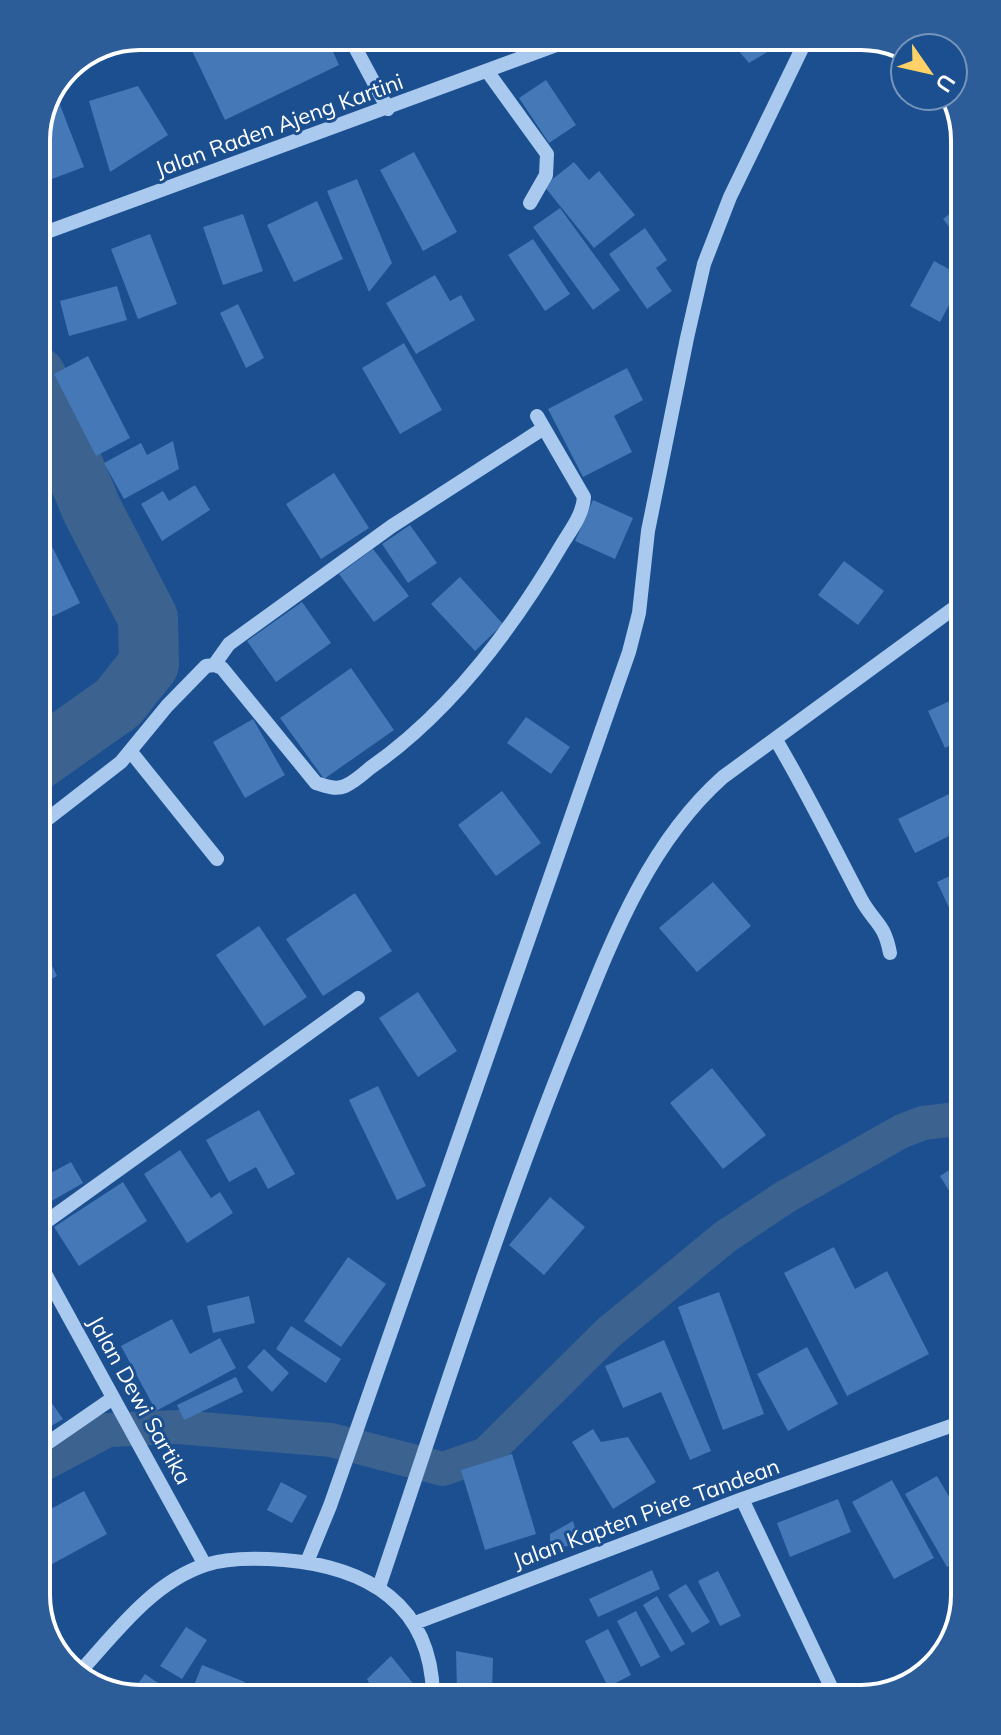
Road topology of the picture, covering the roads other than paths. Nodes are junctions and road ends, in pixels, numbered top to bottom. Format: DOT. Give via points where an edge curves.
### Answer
graph roads {
  1 [pos="356,50"];
  2 [pos="543,50"];
  3 [pos="801,50"];
  4 [pos="487,71"];
  5 [pos="388,109"];
  6 [pos="530,203"];
  7 [pos="50,231"];
  8 [pos="951,610"];
  9 [pos="214,665"];
  10 [pos="776,740"];
  11 [pos="131,752"];
  12 [pos="50,818"];
  13 [pos="217,859"];
  14 [pos="890,953"];
  15 [pos="358,998"];
  16 [pos="50,1219"];
  17 [pos="50,1283"];
  18 [pos="116,1403"];
  19 [pos="951,1426"];
  20 [pos="50,1443"];
  21 [pos="742,1499"];
  22 [pos="307,1562"];
  23 [pos="205,1565"];
  24 [pos="379,1587"];
  25 [pos="415,1623"];
  26 [pos="85,1666"];
  27 [pos="432,1685"];
  28 [pos="830,1685"];
  1 -- 5 [label="street"];
  2 -- 4 [label="street, Jalan Raden Ajeng Kartini"];
  3 -- 22 [label="street" via="730,197 704,264 648,531 629,652"];
  4 -- 5 [label="street, Jalan Raden Ajeng Kartini"];
  4 -- 6 [label="street" via="547,154 546,175"];
  5 -- 7 [label="street, Jalan Raden Ajeng Kartini"];
  8 -- 10 [label="street"];
  9 -- 9 [label="street" via="229,644 540,422 584,497 581,511 513,619 466,679 399,748 344,787 316,783 222,668"];
  9 -- 11 [label="street" via="189,681"];
  10 -- 14 [label="street" via="863,903 887,935"];
  10 -- 24 [label="street" via="723,777 674,828 617,929 523,1161"];
  11 -- 12 [label="street"];
  11 -- 13 [label="street"];
  15 -- 16 [label="street"];
  17 -- 18 [label="street, Jalan Dewi Sartika"];
  18 -- 20 [label="street"];
  18 -- 23 [label="street, Jalan Dewi Sartika"];
  19 -- 21 [label="street, Jalan Kapten Piere Tandean"];
  21 -- 25 [label="street, Jalan Kapten Piere Tandean"];
  21 -- 28 [label="street"];
  22 -- 23 [label="street" via="256,1559"];
  22 -- 24 [label="street"];
  23 -- 26 [label="street" via="170,1582 142,1605"];
  24 -- 25 [label="street"];
  25 -- 27 [label="street" via="429,1659"];
}
